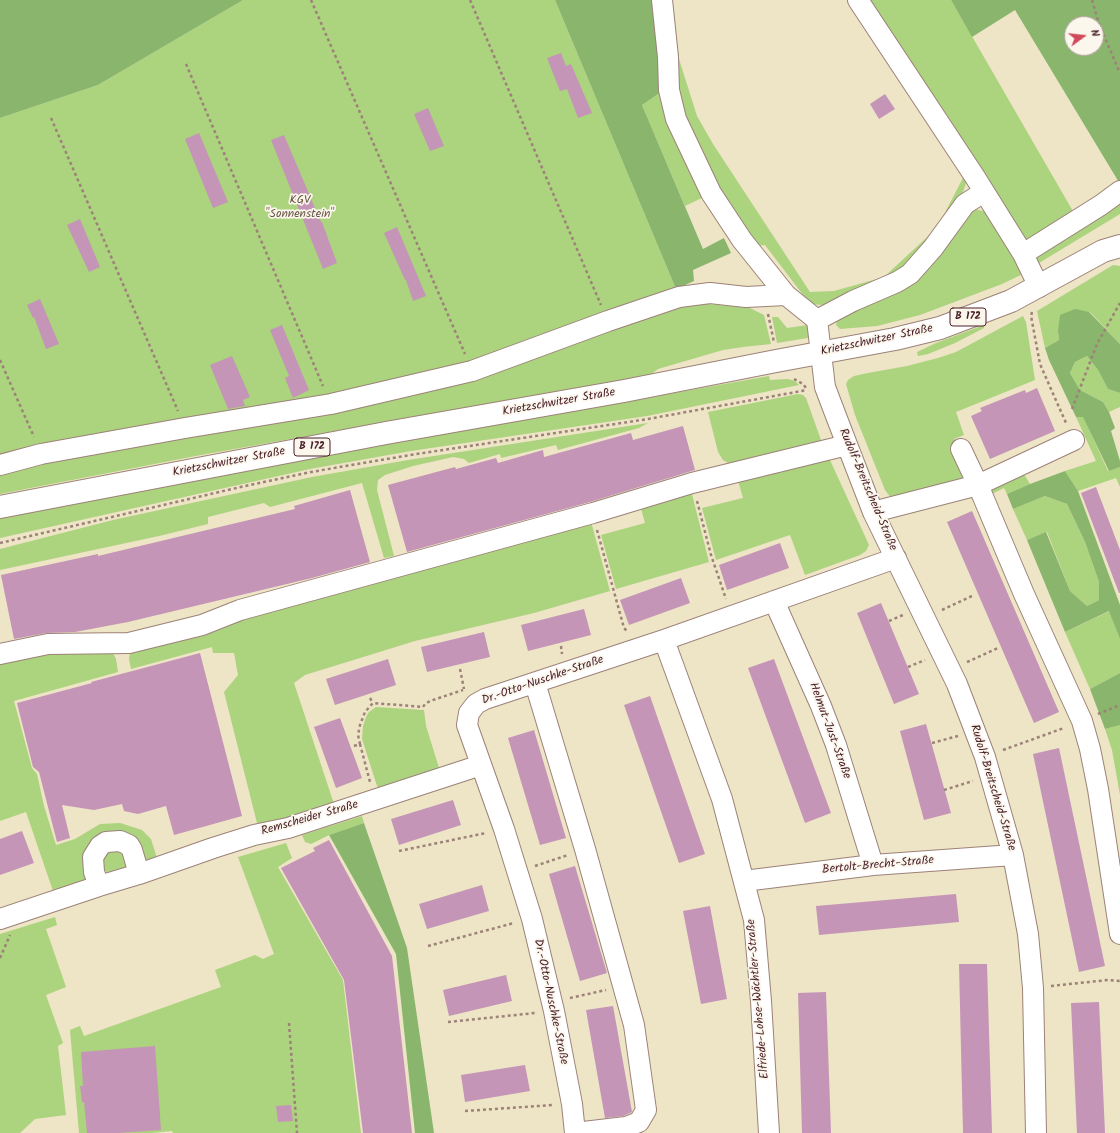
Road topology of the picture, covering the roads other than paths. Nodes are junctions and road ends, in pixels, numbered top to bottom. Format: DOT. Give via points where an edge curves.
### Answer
graph roads {
  1 [pos="662,0"];
  2 [pos="858,0"];
  3 [pos="1120,191"];
  4 [pos="984,192"];
  5 [pos="1120,231"];
  6 [pos="1112,249"];
  7 [pos="1023,254"];
  8 [pos="1039,287"];
  9 [pos="786,296"];
  10 [pos="817,320"];
  11 [pos="822,353"];
  12 [pos="1074,440"];
  13 [pos="847,445"];
  14 [pos="961,449"];
  15 [pos="0,464"];
  16 [pos="978,485"];
  17 [pos="0,507"];
  18 [pos="873,512"];
  19 [pos="896,558"];
  20 [pos="774,601"];
  21 [pos="664,640"];
  22 [pos="0,654"];
  23 [pos="535,683"];
  24 [pos="481,765"];
  25 [pos="1013,855"];
  26 [pos="873,865"];
  27 [pos="139,874"];
  28 [pos="744,881"];
  29 [pos="99,886"];
  30 [pos="0,919"];
  31 [pos="1120,934"];
  32 [pos="575,1133"];
  33 [pos="769,1133"];
  34 [pos="1036,1133"];
  1 -- 9 [label="street" via="669,90 676,119 711,193 742,240"];
  2 -- 4 [label="street"];
  3 -- 7 [label="street"];
  4 -- 7 [label="street"];
  4 -- 10 [label="street" via="965,204 933,248 910,274"];
  5 -- 6 [label="main road, Krietzschwitzer Straße / B 172"];
  6 -- 8 [label="main road, Krietzschwitzer Straße / B 172"];
  7 -- 8 [label="street"];
  8 -- 11 [label="main road, Krietzschwitzer Straße / B 172" via="1011,301 940,328"];
  9 -- 10 [label="street"];
  9 -- 15 [label="street" via="746,297 710,293 678,298 608,321 472,372 331,404 41,454"];
  10 -- 11 [label="street, Rudolf-Breitscheid-Straße"];
  11 -- 13 [label="street, Rudolf-Breitscheid-Straße" via="825,387"];
  11 -- 17 [label="main road, Krietzschwitzer Straße / B 172"];
  12 -- 16 [label="street"];
  13 -- 18 [label="street, Rudolf-Breitscheid-Straße"];
  13 -- 22 [label="street" via="692,483 593,513 240,610 202,625 129,643 48,644"];
  14 -- 16 [label="street"];
  16 -- 18 [label="street"];
  16 -- 31 [label="street" via="1082,721 1098,789"];
  18 -- 19 [label="street, Rudolf-Breitscheid-Straße"];
  19 -- 20 [label="street, Dr.-Otto-Nuschke-Straße"];
  19 -- 25 [label="street, Rudolf-Breitscheid-Straße" via="917,615 957,684 985,757"];
  20 -- 21 [label="street, Dr.-Otto-Nuschke-Straße"];
  20 -- 26 [label="street, Helmut-Just-Straße" via="822,706"];
  21 -- 23 [label="street, Dr.-Otto-Nuschke-Straße"];
  21 -- 28 [label="street, Elfriede-Lohse-Wächtler-Straße" via="722,799"];
  23 -- 24 [label="street, Dr.-Otto-Nuschke-Straße" via="485,699 476,704 469,713 468,725"];
  23 -- 32 [label="street" via="585,849 634,1026 646,1110 640,1122 626,1127"];
  24 -- 27 [label="street, Remscheider Straße" via="288,828 212,848"];
  24 -- 32 [label="street, Dr.-Otto-Nuschke-Straße" via="532,919 553,1007 572,1104"];
  25 -- 26 [label="street, Bertolt-Brecht-Straße"];
  25 -- 34 [label="street, Rudolf-Breitscheid-Straße" via="1028,934 1033,988"];
  26 -- 28 [label="street, Bertolt-Brecht-Straße"];
  27 -- 29 [label="street, Remscheider Straße"];
  27 -- 29 [label="street" via="129,845 120,841 106,842 93,857 94,872"];
  28 -- 33 [label="street, Elfriede-Lohse-Wächtler-Straße" via="754,928"];
  29 -- 30 [label="street, Remscheider Straße"];
}
